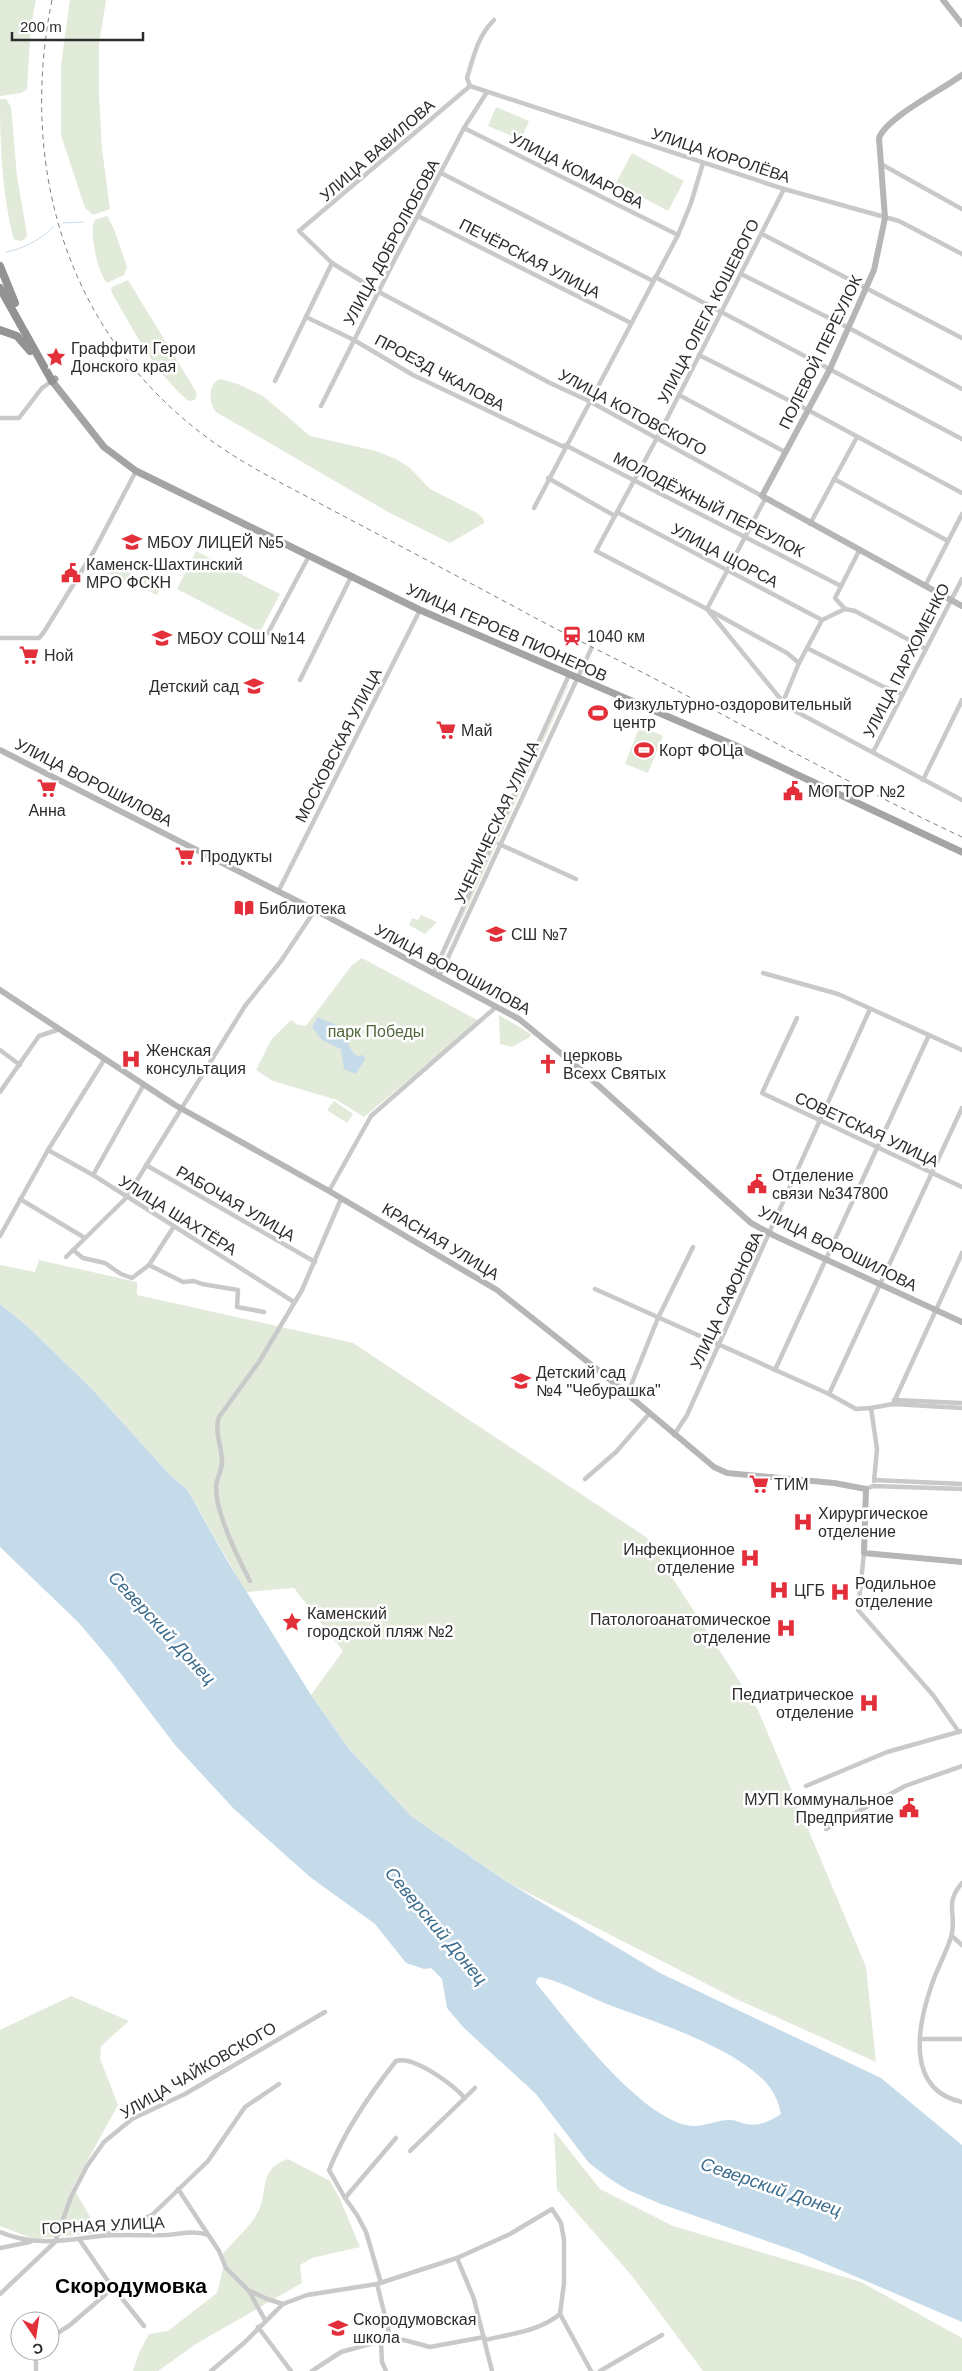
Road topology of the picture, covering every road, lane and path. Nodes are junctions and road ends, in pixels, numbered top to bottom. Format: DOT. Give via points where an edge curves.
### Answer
graph roads {
  1 [pos="943,0"];
  2 [pos="494,20"];
  3 [pos="962,24"];
  4 [pos="962,75"];
  5 [pos="470,86"];
  6 [pos="488,92"];
  7 [pos="464,128"];
  8 [pos="703,163"];
  9 [pos="881,164"];
  10 [pos="441,173"];
  11 [pos="784,189"];
  12 [pos="962,209"];
  13 [pos="418,216"];
  14 [pos="884,218"];
  15 [pos="299,232"];
  16 [pos="762,234"];
  17 [pos="678,235"];
  18 [pos="962,254"];
  19 [pos="332,263"];
  20 [pos="0,266"];
  21 [pos="741,274"];
  22 [pos="654,279"];
  23 [pos="0,284"];
  24 [pos="0,288"];
  25 [pos="868,288"];
  26 [pos="379,292"];
  27 [pos="722,313"];
  28 [pos="306,317"];
  29 [pos="631,323"];
  30 [pos="849,328"];
  31 [pos="0,330"];
  32 [pos="28,332"];
  33 [pos="962,338"];
  34 [pos="354,340"];
  35 [pos="699,355"];
  36 [pos="830,369"];
  37 [pos="53,380"];
  38 [pos="275,381"];
  39 [pos="962,389"];
  40 [pos="679,395"];
  41 [pos="589,401"];
  42 [pos="321,406"];
  43 [pos="808,410"];
  44 [pos="0,418"];
  45 [pos="857,436"];
  46 [pos="657,438"];
  47 [pos="961,438"];
  48 [pos="565,446"];
  49 [pos="785,452"];
  50 [pos="136,471"];
  51 [pos="548,478"];
  52 [pos="634,479"];
  53 [pos="834,479"];
  54 [pos="962,493"];
  55 [pos="763,498"];
  56 [pos="534,508"];
  57 [pos="616,514"];
  58 [pos="962,514"];
  59 [pos="810,524"];
  60 [pos="746,536"];
  61 [pos="948,541"];
  62 [pos="859,551"];
  63 [pos="309,556"];
  64 [pos="728,570"];
  65 [pos="351,577"];
  66 [pos="962,579"];
  67 [pos="841,586"];
  68 [pos="924,586"];
  69 [pos="952,601"];
  70 [pos="962,606"];
  71 [pos="707,609"];
  72 [pos="845,609"];
  73 [pos="420,610"];
  74 [pos="822,620"];
  75 [pos="268,633"];
  76 [pos="0,638"];
  77 [pos="807,648"];
  78 [pos="591,649"];
  79 [pos="926,649"];
  80 [pos="799,663"];
  81 [pos="573,676"];
  82 [pos="300,680"];
  83 [pos="902,694"];
  84 [pos="962,700"];
  85 [pos="783,702"];
  86 [pos="0,750"];
  87 [pos="873,752"];
  88 [pos="923,780"];
  89 [pos="962,800"];
  90 [pos="499,844"];
  91 [pos="962,852"];
  92 [pos="576,879"];
  93 [pos="278,892"];
  94 [pos="315,910"];
  95 [pos="762,973"];
  96 [pos="436,976"];
  97 [pos="0,990"];
  98 [pos="496,1007"];
  99 [pos="870,1009"];
  100 [pos="798,1018"];
  101 [pos="60,1028"];
  102 [pos="929,1035"];
  103 [pos="0,1050"];
  104 [pos="962,1050"];
  105 [pos="104,1060"];
  106 [pos="20,1065"];
  107 [pos="143,1086"];
  108 [pos="0,1092"];
  109 [pos="962,1108"];
  110 [pos="181,1109"];
  111 [pos="821,1121"];
  112 [pos="878,1147"];
  113 [pos="48,1150"];
  114 [pos="146,1165"];
  115 [pos="932,1174"];
  116 [pos="92,1175"];
  117 [pos="962,1187"];
  118 [pos="329,1191"];
  119 [pos="126,1198"];
  120 [pos="20,1199"];
  121 [pos="342,1199"];
  122 [pos="173,1228"];
  123 [pos="770,1234"];
  124 [pos="0,1236"];
  125 [pos="85,1238"];
  126 [pos="693,1247"];
  127 [pos="73,1250"];
  128 [pos="962,1253"];
  129 [pos="66,1256"];
  130 [pos="826,1260"];
  131 [pos="315,1262"];
  132 [pos="149,1265"];
  133 [pos="881,1286"];
  134 [pos="594,1290"];
  135 [pos="294,1302"];
  136 [pos="936,1310"];
  137 [pos="264,1312"];
  138 [pos="658,1318"];
  139 [pos="962,1322"];
  140 [pos="717,1345"];
  141 [pos="775,1370"];
  142 [pos="829,1394"];
  143 [pos="627,1395"];
  144 [pos="894,1402"];
  145 [pos="962,1403"];
  146 [pos="871,1408"];
  147 [pos="962,1408"];
  148 [pos="649,1414"];
  149 [pos="674,1435"];
  150 [pos="585,1479"];
  151 [pos="874,1480"];
  152 [pos="962,1484"];
  153 [pos="873,1486"];
  154 [pos="866,1489"];
  155 [pos="962,1490"];
  156 [pos="864,1552"];
  157 [pos="962,1562"];
  158 [pos="250,1581"];
  159 [pos="961,1732"];
  160 [pos="962,1766"];
  161 [pos="806,1786"];
  162 [pos="826,1830"];
  163 [pos="962,1883"];
  164 [pos="952,1936"];
  165 [pos="962,1946"];
  166 [pos="325,2012"];
  167 [pos="920,2039"];
  168 [pos="962,2039"];
  169 [pos="279,2084"];
  170 [pos="475,2088"];
  171 [pos="465,2098"];
  172 [pos="962,2102"];
  173 [pos="396,2138"];
  174 [pos="410,2151"];
  175 [pos="178,2189"];
  176 [pos="345,2198"];
  177 [pos="0,2232"];
  178 [pos="208,2235"];
  179 [pos="101,2236"];
  180 [pos="79,2239"];
  181 [pos="31,2242"];
  182 [pos="55,2242"];
  183 [pos="0,2248"];
  184 [pos="457,2258"];
  185 [pos="108,2281"];
  186 [pos="378,2284"];
  187 [pos="248,2290"];
  188 [pos="0,2294"];
  189 [pos="283,2304"];
  190 [pos="560,2314"];
  191 [pos="265,2320"];
  192 [pos="144,2326"];
  193 [pos="258,2327"];
  194 [pos="60,2331"];
  195 [pos="662,2335"];
  196 [pos="485,2338"];
  197 [pos="391,2340"];
  198 [pos="381,2341"];
  199 [pos="211,2371"];
  200 [pos="291,2371"];
  201 [pos="312,2371"];
  202 [pos="386,2371"];
  203 [pos="492,2371"];
  204 [pos="591,2371"];
  205 [pos="600,2371"];
  1 -- 3 [label="street"];
  2 -- 5 [label="street" via="475,47 467,78"];
  4 -- 9 [label="street, ПОЛЕВОЙ ПЕРЕУЛОК" via="886,127 880,138"];
  5 -- 6 [label="street, УЛИЦА КОРОЛЁВА"];
  5 -- 15 [label="street, УЛИЦА ВАВИЛОВА"];
  6 -- 7 [label="street, УЛИЦА ДОБРОЛЮБОВА"];
  6 -- 8 [label="street, УЛИЦА КОРОЛЁВА"];
  7 -- 10 [label="street, УЛИЦА ДОБРОЛЮБОВА"];
  7 -- 17 [label="street, УЛИЦА КОМАРОВА"];
  8 -- 11 [label="street, УЛИЦА КОРОЛЁВА"];
  8 -- 17 [label="street"];
  9 -- 12 [label="street"];
  9 -- 14 [label="street, ПОЛЕВОЙ ПЕРЕУЛОК"];
  10 -- 13 [label="street, УЛИЦА ДОБРОЛЮБОВА"];
  10 -- 22 [label="street"];
  11 -- 14 [label="street, УЛИЦА КОРОЛЁВА"];
  11 -- 16 [label="street, УЛИЦА ОЛЕГА КОШЕВОГО"];
  13 -- 26 [label="street, УЛИЦА ДОБРОЛЮБОВА"];
  13 -- 29 [label="street, ПЕЧЁРСКАЯ УЛИЦА"];
  14 -- 18 [label="street, УЛИЦА КОРОЛЁВА" via="904,223"];
  14 -- 25 [label="street, ПОЛЕВОЙ ПЕРЕУЛОК"];
  15 -- 19 [label="street, УЛИЦА КОТОВСКОГО"];
  16 -- 21 [label="street, УЛИЦА ОЛЕГА КОШЕВОГО"];
  16 -- 25 [label="street"];
  17 -- 22 [label="street"];
  19 -- 26 [label="street, УЛИЦА КОТОВСКОГО"];
  19 -- 28 [label="street"];
  20 -- 32 [label="highway"];
  21 -- 27 [label="street, УЛИЦА ОЛЕГА КОШЕВОГО"];
  21 -- 30 [label="street"];
  22 -- 27 [label="street"];
  22 -- 29 [label="street"];
  23 -- 32 [label="highway"];
  24 -- 37 [label="highway"];
  25 -- 30 [label="street, ПОЛЕВОЙ ПЕРЕУЛОК"];
  25 -- 33 [label="street"];
  26 -- 34 [label="street, УЛИЦА ДОБРОЛЮБОВА"];
  26 -- 41 [label="street, УЛИЦА КОТОВСКОГО"];
  27 -- 35 [label="street, УЛИЦА ОЛЕГА КОШЕВОГО"];
  27 -- 36 [label="street"];
  28 -- 34 [label="street, ПРОЕЗД ЧКАЛОВА"];
  28 -- 38 [label="street"];
  29 -- 41 [label="street"];
  30 -- 36 [label="street, ПОЛЕВОЙ ПЕРЕУЛОК"];
  30 -- 39 [label="street"];
  31 -- 37 [label="highway" via="22,341"];
  32 -- 37 [label="main road, УЛИЦА ГЕРОЕВ ПИОНЕРОВ"];
  34 -- 42 [label="street, УЛИЦА ДОБРОЛЮБОВА"];
  34 -- 48 [label="street, ПРОЕЗД ЧКАЛОВА" via="413,375"];
  35 -- 40 [label="street, УЛИЦА ОЛЕГА КОШЕВОГО"];
  35 -- 43 [label="street"];
  36 -- 43 [label="street, ПОЛЕВОЙ ПЕРЕУЛОК"];
  36 -- 47 [label="street"];
  37 -- 44 [label="street" via="42,388 19,418"];
  37 -- 50 [label="main road, УЛИЦА ГЕРОЕВ ПИОНЕРОВ" via="104,447"];
  40 -- 46 [label="street, УЛИЦА ОЛЕГА КОШЕВОГО"];
  40 -- 49 [label="street"];
  41 -- 46 [label="street, УЛИЦА КОТОВСКОГО"];
  41 -- 48 [label="street"];
  43 -- 45 [label="street"];
  43 -- 49 [label="street, ПОЛЕВОЙ ПЕРЕУЛОК"];
  45 -- 53 [label="street"];
  45 -- 54 [label="street"];
  46 -- 52 [label="street, УЛИЦА ОЛЕГА КОШЕВОГО"];
  46 -- 55 [label="street, УЛИЦА КОТОВСКОГО"];
  48 -- 51 [label="street"];
  48 -- 52 [label="street, МОЛОДЁЖНЫЙ ПЕРЕУЛОК"];
  49 -- 55 [label="street, ПОЛЕВОЙ ПЕРЕУЛОК"];
  50 -- 63 [label="main road, УЛИЦА ГЕРОЕВ ПИОНЕРОВ"];
  50 -- 76 [label="street" via="94,551 40,638"];
  51 -- 56 [label="street"];
  51 -- 57 [label="street, УЛИЦА ЩОРСА"];
  52 -- 57 [label="street, УЛИЦА ОЛЕГА КОШЕВОГО"];
  52 -- 60 [label="street, МОЛОДЁЖНЫЙ ПЕРЕУЛОК"];
  53 -- 59 [label="street"];
  53 -- 61 [label="street"];
  55 -- 59 [label="street, УЛИЦА КОТОВСКОГО"];
  55 -- 60 [label="street, ПОЛЕВОЙ ПЕРЕУЛОК"];
  57 -- 64 [label="street, УЛИЦА ЩОРСА"];
  57 -- 71 [label="street, УЛИЦА ОЛЕГА КОШЕВОГО" via="596,551"];
  58 -- 61 [label="street"];
  59 -- 62 [label="street, УЛИЦА КОТОВСКОГО"];
  60 -- 64 [label="street, ПОЛЕВОЙ ПЕРЕУЛОК"];
  60 -- 67 [label="street, МОЛОДЁЖНЫЙ ПЕРЕУЛОК"];
  61 -- 68 [label="street"];
  62 -- 67 [label="street"];
  62 -- 68 [label="street, УЛИЦА КОТОВСКОГО"];
  63 -- 65 [label="main road, УЛИЦА ГЕРОЕВ ПИОНЕРОВ"];
  63 -- 75 [label="street"];
  64 -- 71 [label="street, ПОЛЕВОЙ ПЕРЕУЛОК"];
  64 -- 74 [label="street, УЛИЦА ЩОРСА"];
  65 -- 73 [label="main road, УЛИЦА ГЕРОЕВ ПИОНЕРОВ"];
  65 -- 82 [label="street"];
  66 -- 69 [label="street, УЛИЦА ПАРХОМЕНКО"];
  67 -- 72 [label="street" via="835,598"];
  68 -- 69 [label="street, УЛИЦА КОТОВСКОГО"];
  69 -- 70 [label="street, УЛИЦА КОТОВСКОГО"];
  69 -- 79 [label="street, УЛИЦА ПАРХОМЕНКО"];
  71 -- 80 [label="street" via="787,653"];
  71 -- 85 [label="street"];
  72 -- 74 [label="street"];
  72 -- 79 [label="street" via="855,611"];
  73 -- 81 [label="main road, УЛИЦА ГЕРОЕВ ПИОНЕРОВ"];
  73 -- 93 [label="street, МОСКОВСКАЯ УЛИЦА"];
  74 -- 77 [label="street"];
  77 -- 80 [label="street"];
  77 -- 83 [label="street"];
  78 -- 81 [label="street"];
  79 -- 83 [label="street, УЛИЦА ПАРХОМЕНКО"];
  80 -- 85 [label="street"];
  81 -- 90 [label="street, УЧЕНИЧЕСКАЯ УЛИЦА"];
  81 -- 91 [label="main road, УЛИЦА ГЕРОЕВ ПИОНЕРОВ" via="742,749"];
  81 -- 96 [label="street, УЧЕНИЧЕСКАЯ УЛИЦА"];
  83 -- 87 [label="street, УЛИЦА ПАРХОМЕНКО"];
  84 -- 88 [label="street"];
  85 -- 87 [label="street"];
  86 -- 93 [label="street, УЛИЦА ВОРОШИЛОВА"];
  87 -- 88 [label="street"];
  88 -- 89 [label="street"];
  90 -- 92 [label="street"];
  90 -- 96 [label="street, УЧЕНИЧЕСКАЯ УЛИЦА"];
  93 -- 94 [label="street, УЛИЦА ВОРОШИЛОВА"];
  94 -- 96 [label="street, УЛИЦА ВОРОШИЛОВА"];
  94 -- 110 [label="street" via="281,961 245,1006"];
  95 -- 99 [label="street" via="838,994"];
  96 -- 98 [label="street, УЛИЦА ВОРОШИЛОВА"];
  97 -- 101 [label="street, КРАСНАЯ УЛИЦА"];
  98 -- 118 [label="street" via="371,1116"];
  98 -- 123 [label="street, УЛИЦА ВОРОШИЛОВА" via="539,1034 738,1212"];
  99 -- 102 [label="street"];
  99 -- 111 [label="street, УЛИЦА САФОНОВА"];
  100 -- 111 [label="street, СОВЕТСКАЯ УЛИЦА" via="762,1093"];
  101 -- 105 [label="street, КРАСНАЯ УЛИЦА"];
  101 -- 106 [label="street" via="41,1035"];
  102 -- 104 [label="street"];
  102 -- 112 [label="street"];
  103 -- 106 [label="street"];
  105 -- 107 [label="street, КРАСНАЯ УЛИЦА"];
  105 -- 113 [label="street"];
  106 -- 108 [label="street"];
  107 -- 110 [label="street, КРАСНАЯ УЛИЦА"];
  107 -- 116 [label="street"];
  109 -- 115 [label="street"];
  110 -- 114 [label="street"];
  110 -- 118 [label="street, КРАСНАЯ УЛИЦА"];
  111 -- 112 [label="street, СОВЕТСКАЯ УЛИЦА"];
  111 -- 123 [label="street, УЛИЦА САФОНОВА"];
  112 -- 115 [label="street, СОВЕТСКАЯ УЛИЦА"];
  112 -- 130 [label="street"];
  113 -- 116 [label="street, УЛИЦА ШАХТЁРА"];
  113 -- 120 [label="street"];
  114 -- 119 [label="street"];
  114 -- 131 [label="street, РАБОЧАЯ УЛИЦА"];
  115 -- 117 [label="street, СОВЕТСКАЯ УЛИЦА"];
  115 -- 133 [label="street"];
  116 -- 119 [label="street, УЛИЦА ШАХТЁРА"];
  118 -- 121 [label="street, КРАСНАЯ УЛИЦА"];
  119 -- 122 [label="street, УЛИЦА ШАХТЁРА"];
  119 -- 125 [label="street"];
  120 -- 124 [label="street"];
  120 -- 125 [label="street"];
  121 -- 131 [label="street"];
  121 -- 143 [label="street, КРАСНАЯ УЛИЦА" via="497,1290"];
  122 -- 132 [label="street"];
  122 -- 135 [label="street, УЛИЦА ШАХТЁРА"];
  123 -- 130 [label="street, УЛИЦА ВОРОШИЛОВА"];
  123 -- 140 [label="street, УЛИЦА САФОНОВА"];
  125 -- 127 [label="street"];
  126 -- 138 [label="street"];
  127 -- 129 [label="street"];
  127 -- 132 [label="street" via="83,1258 105,1263 132,1278"];
  128 -- 136 [label="street"];
  130 -- 133 [label="street, УЛИЦА ВОРОШИЛОВА"];
  130 -- 141 [label="street"];
  131 -- 135 [label="street"];
  132 -- 137 [label="street" via="183,1282 194,1281 238,1290 237,1307"];
  133 -- 136 [label="street, УЛИЦА ВОРОШИЛОВА"];
  133 -- 142 [label="street"];
  134 -- 138 [label="street"];
  135 -- 158 [label="street" via="259,1362 216,1424 222,1462 216,1486 218,1498 234,1549"];
  136 -- 139 [label="street, УЛИЦА ВОРОШИЛОВА"];
  136 -- 144 [label="street"];
  138 -- 140 [label="street"];
  138 -- 143 [label="street"];
  140 -- 141 [label="street"];
  140 -- 149 [label="street, УЛИЦА САФОНОВА" via="687,1414"];
  141 -- 142 [label="street"];
  142 -- 146 [label="street" via="856,1409"];
  143 -- 148 [label="street, КРАСНАЯ УЛИЦА"];
  144 -- 145 [label="street"];
  144 -- 146 [label="street"];
  144 -- 147 [label="street"];
  146 -- 151 [label="street" via="877,1449"];
  148 -- 149 [label="street, КРАСНАЯ УЛИЦА"];
  148 -- 150 [label="street" via="616,1452"];
  149 -- 154 [label="street, КРАСНАЯ УЛИЦА" via="723,1472"];
  151 -- 152 [label="street"];
  151 -- 153 [label="street"];
  153 -- 154 [label="street"];
  153 -- 155 [label="street"];
  154 -- 156 [label="street"];
  156 -- 157 [label="street"];
  156 -- 159 [label="street" via="858,1610"];
  159 -- 161 [label="street" via="887,1752"];
  160 -- 162 [label="street" via="905,1786"];
  163 -- 164 [label="street" via="951,1900"];
  164 -- 165 [label="street"];
  164 -- 167 [label="street" via="931,1987"];
  166 -- 182 [label="street, УЛИЦА ЧАЙКОВСКОГО" via="184,2094 147,2110 104,2142 71,2197"];
  167 -- 168 [label="street"];
  167 -- 172 [label="street" via="924,2072 929,2082 939,2093"];
  169 -- 175 [label="street" via="244,2107 208,2160"];
  170 -- 171 [label="street"];
  171 -- 174 [label="street"];
  171 -- 176 [label="street" via="439,2076 405,2060 396,2061 369,2094 329,2170"];
  173 -- 176 [label="street"];
  175 -- 178 [label="street"];
  175 -- 179 [label="street" via="152,2215"];
  176 -- 186 [label="street" via="366,2232"];
  177 -- 181 [label="street, ГОРНАЯ УЛИЦА"];
  178 -- 179 [label="street, ГОРНАЯ УЛИЦА" via="196,2232"];
  178 -- 187 [label="street" via="226,2268"];
  179 -- 180 [label="street, ГОРНАЯ УЛИЦА"];
  180 -- 182 [label="street, ГОРНАЯ УЛИЦА"];
  180 -- 185 [label="street"];
  181 -- 182 [label="street, ГОРНАЯ УЛИЦА"];
  181 -- 183 [label="street"];
  182 -- 188 [label="street"];
  184 -- 186 [label="street"];
  184 -- 190 [label="street" via="510,2234 552,2209 561,2223 564,2240"];
  184 -- 196 [label="street" via="474,2299"];
  185 -- 192 [label="street"];
  185 -- 194 [label="street" via="106,2294"];
  186 -- 189 [label="street" via="307,2295"];
  186 -- 197 [label="street"];
  187 -- 189 [label="street"];
  187 -- 191 [label="street"];
  189 -- 191 [label="street"];
  190 -- 196 [label="street" via="528,2330"];
  190 -- 204 [label="street"];
  191 -- 193 [label="street"];
  193 -- 199 [label="street"];
  193 -- 200 [label="street"];
  195 -- 205 [label="street"];
  196 -- 197 [label="street" via="430,2346"];
  196 -- 203 [label="street"];
  197 -- 198 [label="street"];
  198 -- 201 [label="street" via="341,2352"];
  198 -- 202 [label="street"];
}
